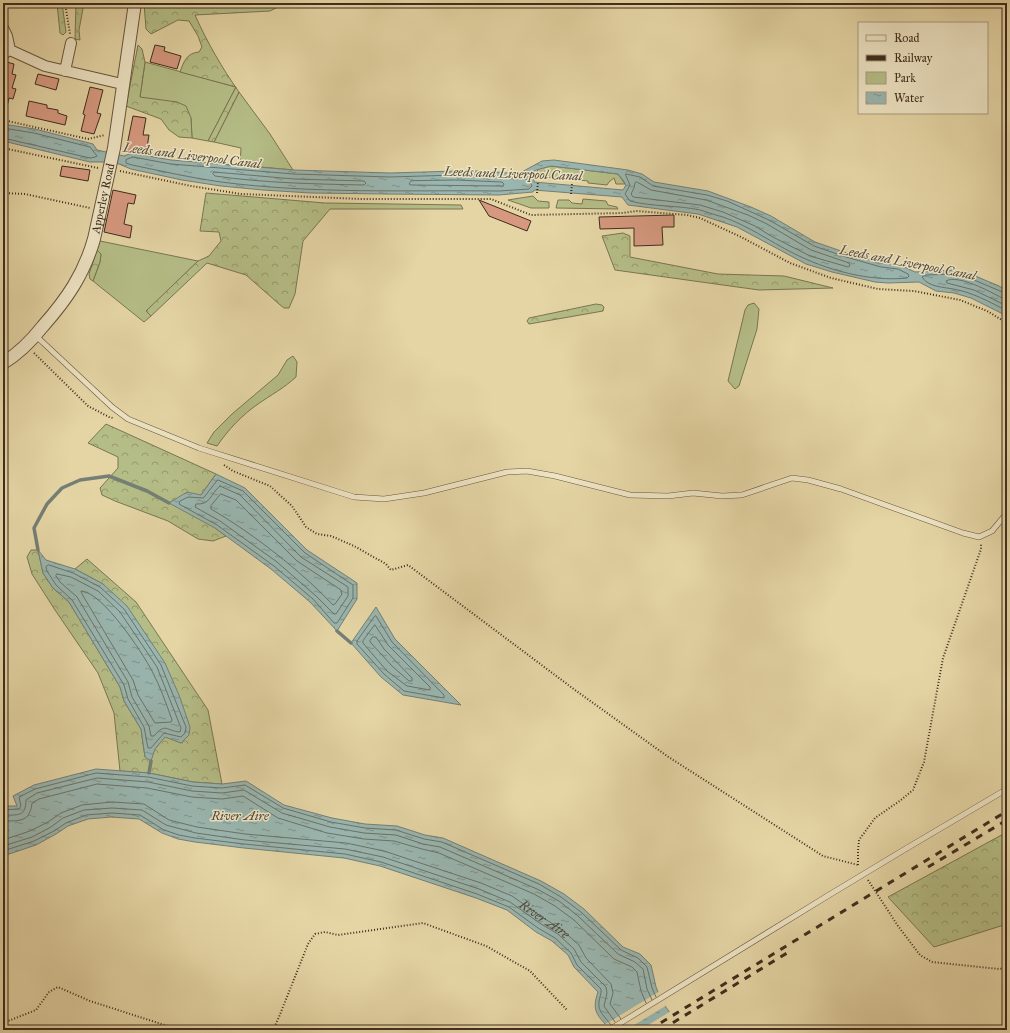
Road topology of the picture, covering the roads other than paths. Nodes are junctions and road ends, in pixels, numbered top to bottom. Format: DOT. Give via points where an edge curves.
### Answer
graph roads {
  1 [pos="135,3"];
  2 [pos="3,28"];
  3 [pos="71,43"];
  4 [pos="6,52"];
  5 [pos="65,71"];
  6 [pos="122,84"];
  7 [pos="35,335"];
  8 [pos="3,364"];
  9 [pos="1007,513"];
  10 [pos="1007,789"];
  11 [pos="609,1030"];
  1 -- 6 [label="street, Apperley Road"];
  2 -- 4 [label="street" via="7,36"];
  3 -- 5 [label="street"];
  4 -- 5 [label="street"];
  5 -- 6 [label="street"];
  6 -- 7 [label="street, Apperley Road" via="115,142 94,239 73,289"];
  7 -- 8 [label="street, Apperley Road"];
  7 -- 9 [label="lane" via="128,419 199,448 354,497 384,499 424,493 508,472 527,471 630,495 742,495 792,478 808,480 979,537 992,531"];
  10 -- 11 [label="lane, bridge"];
}
